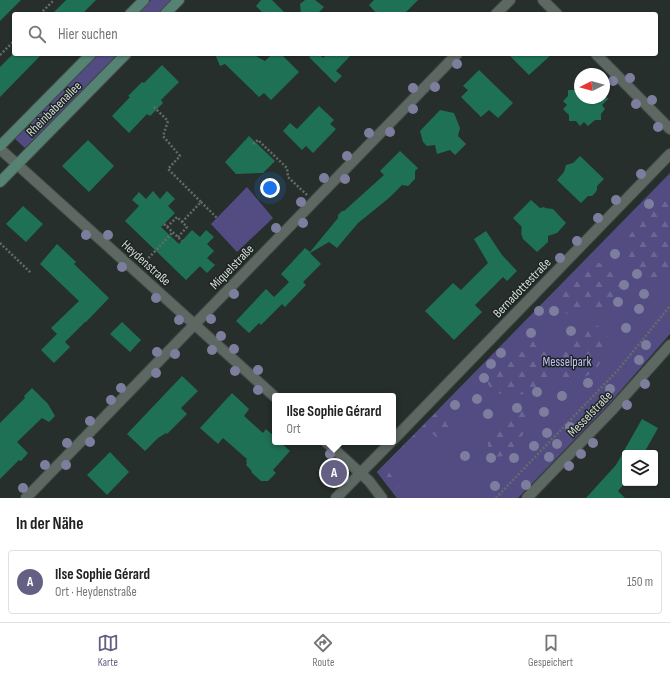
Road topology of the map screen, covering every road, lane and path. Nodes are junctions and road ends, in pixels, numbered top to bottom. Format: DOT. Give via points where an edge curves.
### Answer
graph roads {
  1 [pos="54,0"];
  2 [pos="144,0"];
  3 [pos="179,0"];
  4 [pos="510,0"];
  5 [pos="543,0"];
  6 [pos="42,12"];
  7 [pos="132,12"];
  8 [pos="167,12"];
  9 [pos="498,12"];
  10 [pos="555,12"];
  11 [pos="12,42"];
  12 [pos="0,55"];
  13 [pos="89,56"];
  14 [pos="124,56"];
  15 [pos="455,56"];
  16 [pos="598,56"];
  17 [pos="154,107"];
  18 [pos="670,129"];
  19 [pos="253,144"];
  20 [pos="0,146"];
  21 [pos="0,149"];
  22 [pos="670,154"];
  23 [pos="17,164"];
  24 [pos="0,182"];
  25 [pos="307,195"];
  26 [pos="201,202"];
  27 [pos="216,218"];
  28 [pos="182,222"];
  29 [pos="164,224"];
  30 [pos="168,227"];
  31 [pos="173,232"];
  32 [pos="178,237"];
  33 [pos="182,241"];
  34 [pos="0,243"];
  35 [pos="142,264"];
  36 [pos="32,273"];
  37 [pos="670,306"];
  38 [pos="195,324"];
  39 [pos="670,345"];
  40 [pos="272,394"];
  41 [pos="396,437"];
  42 [pos="329,445"];
  43 [pos="388,445"];
  44 [pos="360,473"];
  45 [pos="26,498"];
  46 [pos="336,498"];
  47 [pos="382,498"];
  48 [pos="496,498"];
  49 [pos="527,498"];
  1 -- 6 [label="path"];
  2 -- 7 [label="street"];
  3 -- 8 [label="street"];
  4 -- 9 [label="street"];
  5 -- 10 [label="street"];
  11 -- 12 [label="path"];
  13 -- 20 [label="street, Rheinbabenallee"];
  14 -- 23 [label="street, Rheinbabenallee"];
  15 -- 38 [label="street, Miquelstraße"];
  16 -- 18 [label="street"];
  17 -- 26 [label="path" via="168,121 163,136 180,156 168,168"];
  19 -- 25 [label="path" via="258,140 287,168 288,177"];
  21 -- 23 [label="street, Heydenstraße"];
  22 -- 41 [label="street, Bernadottestraße"];
  23 -- 24 [label="street, Rheinbabenallee"];
  23 -- 38 [label="street, Heydenstraße"];
  26 -- 27 [label="path"];
  26 -- 28 [label="path"];
  28 -- 30 [label="path" via="177,217"];
  28 -- 32 [label="path" via="187,227"];
  29 -- 30 [label="path"];
  30 -- 31 [label="path"];
  31 -- 32 [label="path"];
  31 -- 35 [label="path"];
  32 -- 33 [label="path"];
  34 -- 36 [label="path"];
  37 -- 48 [label="path" via="618,370"];
  38 -- 40 [label="street, Heydenstraße"];
  38 -- 45 [label="street, Miquelstraße"];
  39 -- 49 [label="street, Messelstraße" via="613,409"];
  42 -- 44 [label="street"];
  43 -- 44 [label="street"];
  44 -- 46 [label="street"];
  44 -- 47 [label="street"];
}
